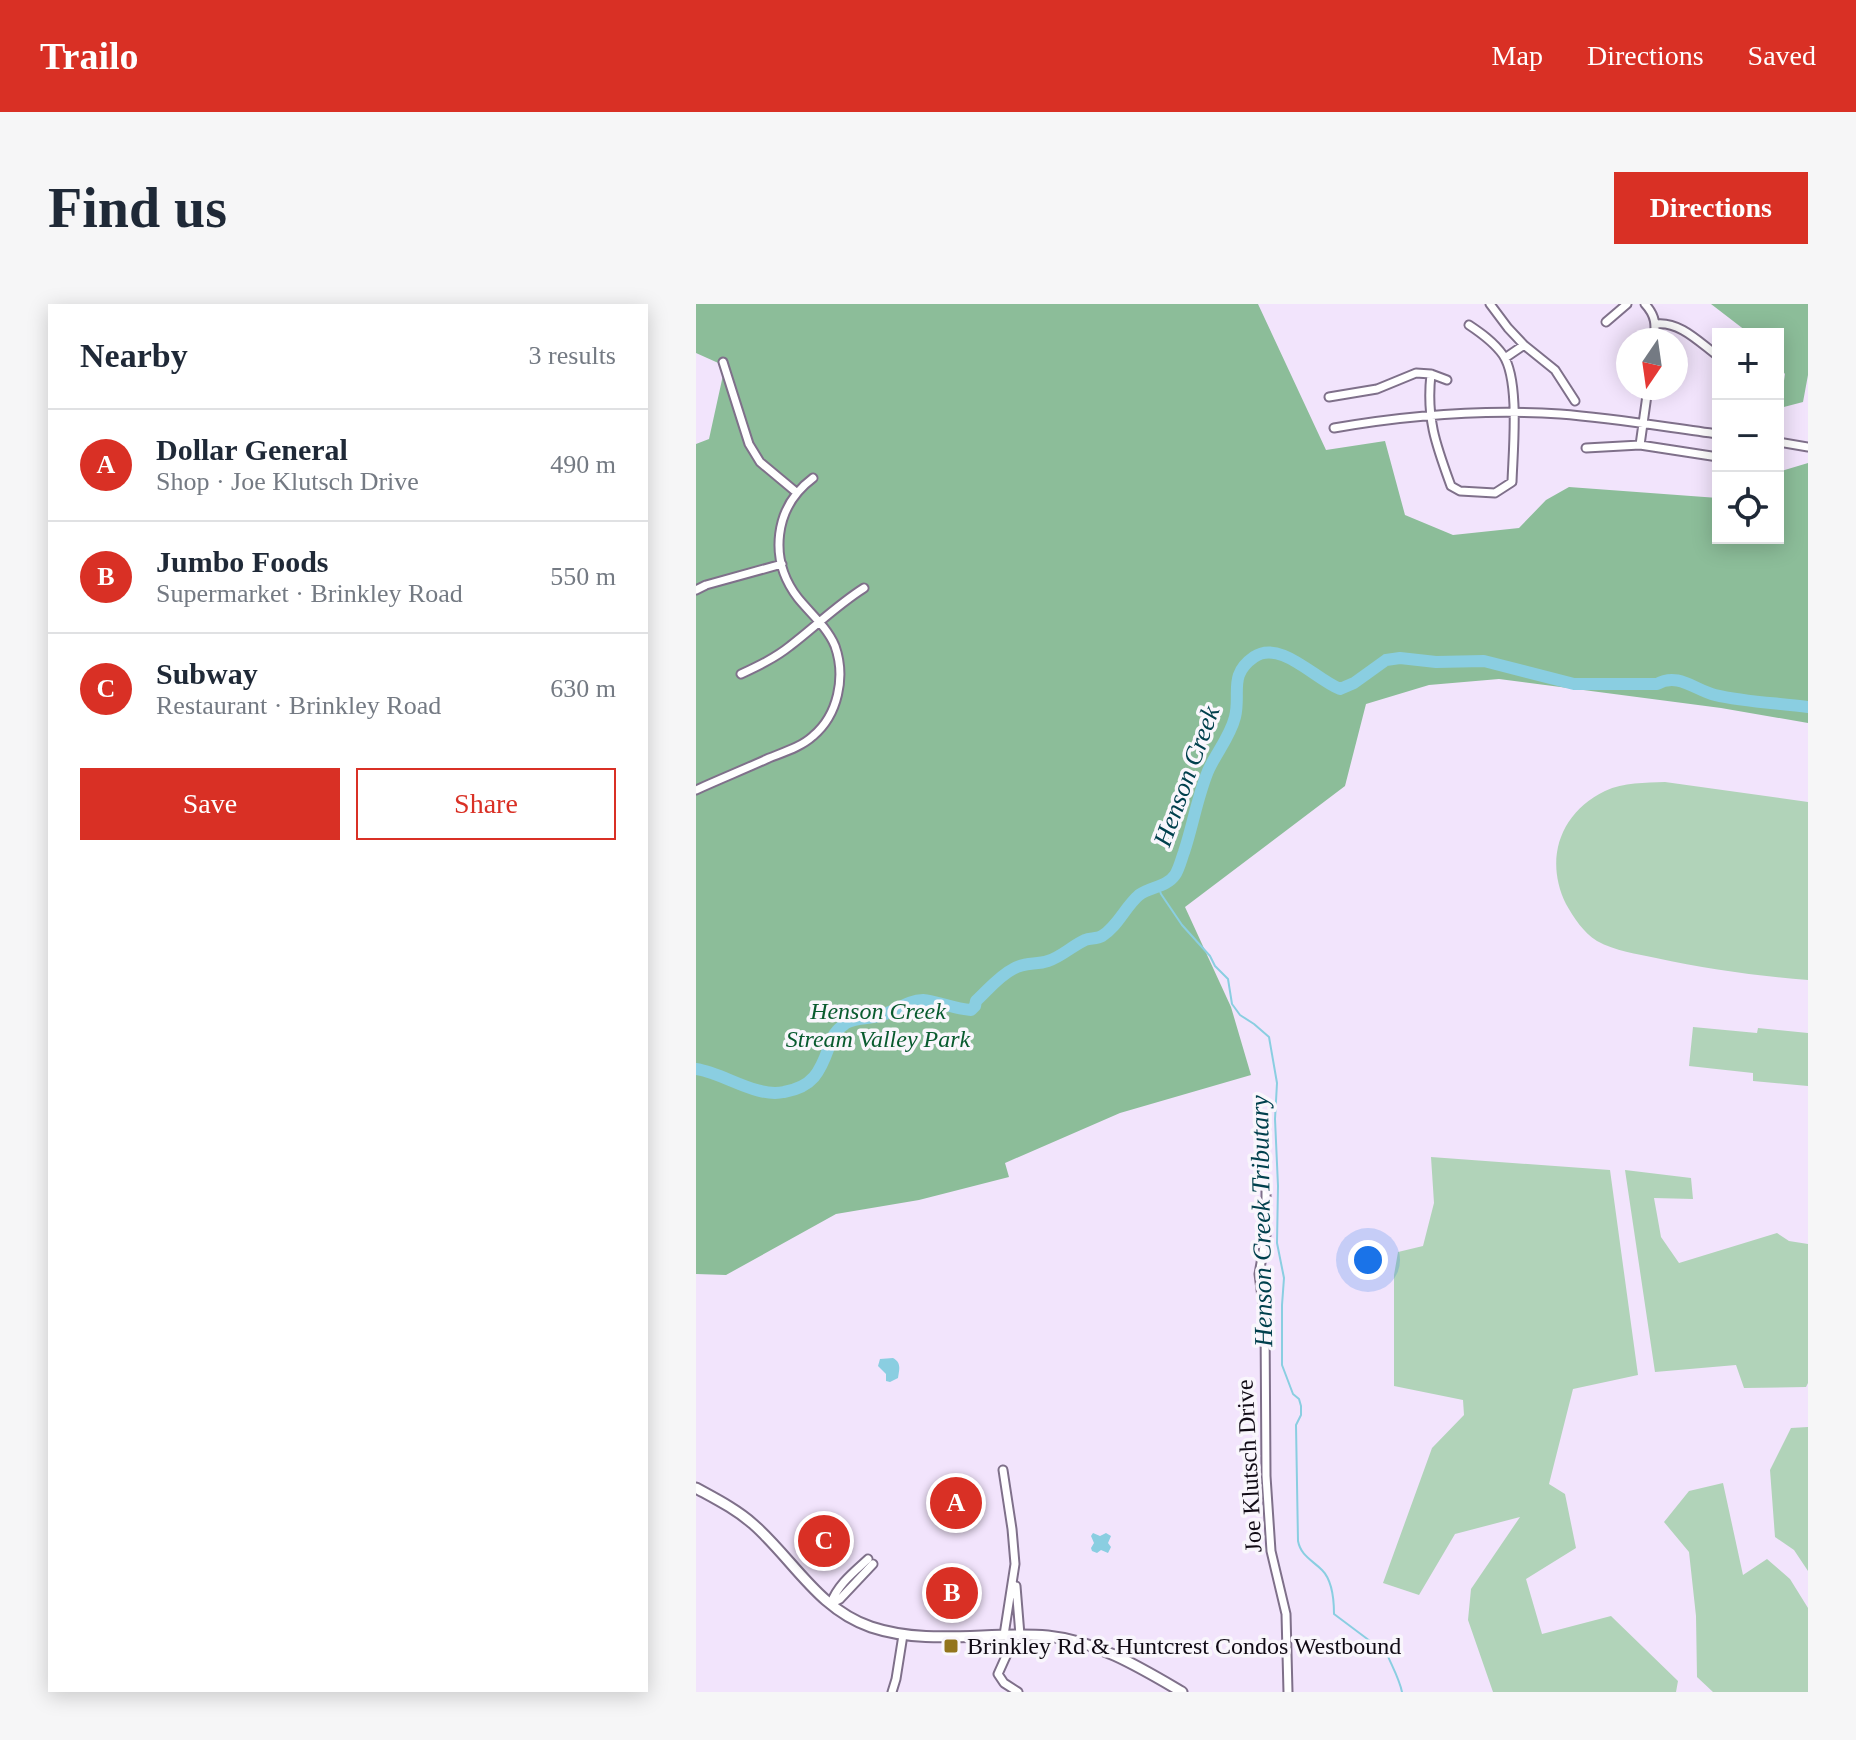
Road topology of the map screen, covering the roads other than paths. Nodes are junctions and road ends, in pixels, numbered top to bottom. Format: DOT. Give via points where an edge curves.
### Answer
graph roads {
  1 [pos="1490,304"];
  2 [pos="1627,304"];
  3 [pos="1645,304"];
  4 [pos="1606,322"];
  5 [pos="1656,324"];
  6 [pos="1469,325"];
  7 [pos="1656,328"];
  8 [pos="1524,345"];
  9 [pos="1712,352"];
  10 [pos="1505,358"];
  11 [pos="723,362"];
  12 [pos="1431,374"];
  13 [pos="1447,380"];
  14 [pos="1329,397"];
  15 [pos="1646,400"];
  16 [pos="1575,401"];
  17 [pos="1514,413"];
  18 [pos="1430,415"];
  19 [pos="1642,424"];
  20 [pos="1334,428"];
  21 [pos="1712,433"];
  22 [pos="1784,443"];
  23 [pos="1640,445"];
  24 [pos="1808,447"];
  25 [pos="1586,448"];
  26 [pos="1712,456"];
  27 [pos="813,478"];
  28 [pos="796,492"];
  29 [pos="782,564"];
  30 [pos="864,588"];
  31 [pos="696,590"];
  32 [pos="819,622"];
  33 [pos="741,674"];
  34 [pos="696,790"];
  35 [pos="1266,1190"];
  36 [pos="1003,1470"];
  37 [pos="696,1488"];
  38 [pos="870,1561"];
  39 [pos="1014,1574"];
  40 [pos="830,1604"];
  41 [pos="903,1635"];
  42 [pos="1011,1635"];
  43 [pos="892,1692"];
  44 [pos="1018,1692"];
  45 [pos="1182,1692"];
  46 [pos="1288,1692"];
  1 -- 8 [label="street"];
  2 -- 4 [label="street"];
  3 -- 5 [label="street"];
  5 -- 7 [label="street"];
  5 -- 9 [label="street" via="1676,326"];
  6 -- 10 [label="street"];
  8 -- 10 [label="street"];
  8 -- 16 [label="street" via="1555,370"];
  10 -- 17 [label="street"];
  11 -- 28 [label="street" via="749,444 760,462"];
  12 -- 13 [label="street"];
  12 -- 14 [label="street" via="1416,373 1377,389"];
  12 -- 18 [label="street"];
  15 -- 19 [label="street"];
  17 -- 18 [label="street"];
  17 -- 18 [label="street" via="1512,482 1495,493 1451,486"];
  17 -- 19 [label="street"];
  18 -- 20 [label="street"];
  19 -- 21 [label="street"];
  19 -- 23 [label="street"];
  22 -- 24 [label="street"];
  23 -- 25 [label="street"];
  23 -- 26 [label="street"];
  27 -- 28 [label="street"];
  28 -- 29 [label="street" via="780,528"];
  29 -- 31 [label="street"];
  29 -- 32 [label="street" via="796,596"];
  30 -- 32 [label="street"];
  32 -- 33 [label="street" via="770,660"];
  32 -- 34 [label="street" via="839,663 837,699 823,726 802,744"];
  35 -- 46 [label="street, Joe Klutsch Drive" via="1259,1274 1265,1320 1266,1476 1271,1551 1286,1614"];
  36 -- 39 [label="street"];
  37 -- 40 [label="main road" via="751,1522"];
  38 -- 40 [label="street" via="840,1586"];
  39 -- 42 [label="street"];
  39 -- 42 [label="street"];
  40 -- 41 [label="main road" via="863,1624"];
  41 -- 42 [label="main road"];
  41 -- 43 [label="street"];
  42 -- 44 [label="street" via="998,1674"];
  42 -- 45 [label="main road" via="1054,1637 1095,1647"];
}
